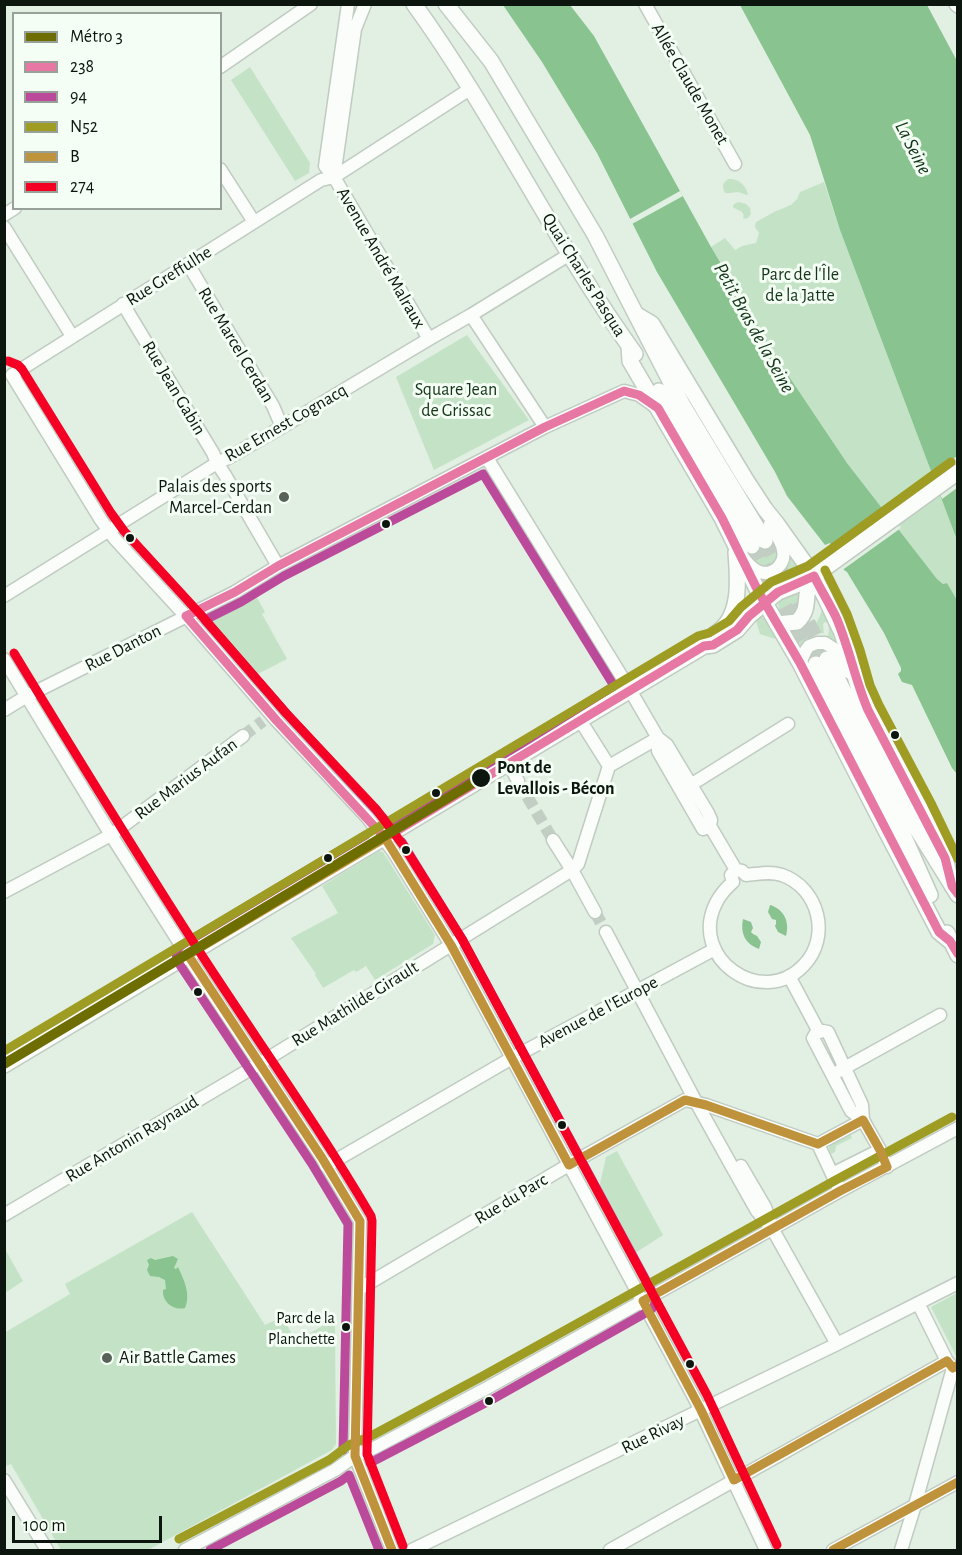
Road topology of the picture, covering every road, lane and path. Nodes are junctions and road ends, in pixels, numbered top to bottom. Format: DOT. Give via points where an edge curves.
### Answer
graph roads {
  1 [pos="310,4"];
  2 [pos="335,4"];
  3 [pos="365,4"];
  4 [pos="414,4"];
  5 [pos="446,4"];
  6 [pos="645,4"];
  7 [pos="347,10"];
  8 [pos="222,66"];
  9 [pos="470,89"];
  10 [pos="735,164"];
  11 [pos="222,172"];
  12 [pos="334,177"];
  13 [pos="254,222"];
  14 [pos="4,227"];
  15 [pos="570,254"];
  16 [pos="188,264"];
  17 [pos="123,304"];
  18 [pos="471,315"];
  19 [pos="637,315"];
  20 [pos="72,336"];
  21 [pos="429,339"];
  22 [pos="629,346"];
  23 [pos="8,374"];
  24 [pos="658,408"];
  25 [pos="282,427"];
  26 [pos="545,427"];
  27 [pos="487,458"];
  28 [pos="217,463"];
  29 [pos="957,472"];
  30 [pos="765,509"];
  31 [pos="109,530"];
  32 [pos="748,547"];
  33 [pos="278,566"];
  34 [pos="818,573"];
  35 [pos="4,596"];
  36 [pos="765,603"];
  37 [pos="186,616"];
  38 [pos="777,624"];
  39 [pos="704,646"];
  40 [pos="4,659"];
  41 [pos="800,663"];
  42 [pos="854,675"];
  43 [pos="630,690"];
  44 [pos="27,696"];
  45 [pos="4,710"];
  46 [pos="580,720"];
  47 [pos="788,724"];
  48 [pos="243,736"];
  49 [pos="658,738"];
  50 [pos="508,764"];
  51 [pos="609,766"];
  52 [pos="518,781"];
  53 [pos="686,788"];
  54 [pos="111,834"];
  55 [pos="385,838"];
  56 [pos="553,840"];
  57 [pos="572,870"];
  58 [pos="738,876"];
  59 [pos="955,890"];
  60 [pos="4,892"];
  61 [pos="595,912"];
  62 [pos="606,932"];
  63 [pos="451,945"];
  64 [pos="954,948"];
  65 [pos="715,949"];
  66 [pos="188,955"];
  67 [pos="789,976"];
  68 [pos="637,992"];
  69 [pos="940,1016"];
  70 [pos="819,1032"];
  71 [pos="512,1058"];
  72 [pos="259,1064"];
  73 [pos="4,1065"];
  74 [pos="844,1067"];
  75 [pos="833,1075"];
  76 [pos="701,1103"];
  77 [pos="863,1120"];
  78 [pos="957,1128"];
  79 [pos="818,1144"];
  80 [pos="880,1150"];
  81 [pos="569,1165"];
  82 [pos="326,1166"];
  83 [pos="887,1167"];
  84 [pos="832,1174"];
  85 [pos="840,1191"];
  86 [pos="4,1215"];
  87 [pos="773,1230"];
  88 [pos="957,1283"];
  89 [pos="359,1289"];
  90 [pos="643,1301"];
  91 [pos="918,1303"];
  92 [pos="837,1344"];
  93 [pos="952,1365"];
  94 [pos="701,1410"];
  95 [pos="355,1456"];
  96 [pos="4,1480"];
  97 [pos="734,1480"];
  98 [pos="957,1482"];
  99 [pos="9,1499"];
  100 [pos="915,1505"];
  101 [pos="47,1551"];
  102 [pos="185,1551"];
  103 [pos="392,1551"];
  104 [pos="412,1551"];
  105 [pos="610,1551"];
  106 [pos="766,1551"];
  107 [pos="833,1551"];
  108 [pos="901,1551"];
  1 -- 8 [label="street"];
  2 -- 7 [label="street"];
  3 -- 12 [label="street, Avenue André Malraux" via="355,29"];
  4 -- 9 [label="main road, Quai Charles Pasqua"];
  5 -- 19 [label="main road, Quai Charles Pasqua" via="490,61 595,235"];
  6 -- 10 [label="street, Allée Claude Monet"];
  7 -- 12 [label="street, Avenue André Malraux" via="325,166"];
  9 -- 12 [label="street, Rue Greffulhe"];
  9 -- 15 [label="main road, Quai Charles Pasqua"];
  11 -- 13 [label="street"];
  12 -- 13 [label="street, Rue Greffulhe" via="321,180"];
  12 -- 21 [label="street, Avenue André Malraux"];
  13 -- 16 [label="street, Rue Greffulhe"];
  14 -- 20 [label="street"];
  15 -- 18 [label="street, Rue Ernest Cognacq"];
  15 -- 22 [label="main road, Quai Charles Pasqua"];
  16 -- 17 [label="street, Rue Greffulhe"];
  16 -- 25 [label="street, Rue Marcel Cerdan"];
  17 -- 20 [label="street, Rue Greffulhe"];
  17 -- 28 [label="street, Rue Jean Gabin"];
  18 -- 21 [label="street, Rue Ernest Cognacq"];
  18 -- 26 [label="street"];
  19 -- 30 [label="main road" via="652,324"];
  19 -- 32 [label="main road, Quai Charles Pasqua"];
  20 -- 23 [label="street, Rue Greffulhe"];
  21 -- 25 [label="street, Rue Ernest Cognacq"];
  22 -- 24 [label="main road" via="630,361"];
  22 -- 32 [label="main road, Quai Charles Pasqua" via="674,414"];
  23 -- 31 [label="street"];
  24 -- 26 [label="street, Rue Danton" via="639,395 624,391"];
  24 -- 32 [label="main road" via="722,518"];
  25 -- 28 [label="street, Rue Ernest Cognacq"];
  26 -- 27 [label="street, Rue Danton"];
  27 -- 33 [label="street, Rue Danton"];
  27 -- 43 [label="street"];
  28 -- 31 [label="street, Rue Ernest Cognacq"];
  28 -- 33 [label="street, Rue Jean Gabin"];
  29 -- 34 [label="main road"];
  30 -- 32 [label="street" via="783,549 783,561 774,571 753,569"];
  30 -- 34 [label="main road"];
  31 -- 35 [label="street, Rue Ernest Cognacq"];
  31 -- 37 [label="street"];
  32 -- 36 [label="main road"];
  32 -- 39 [label="main road" via="732,615"];
  33 -- 37 [label="street, Rue Danton"];
  34 -- 36 [label="main road" via="783,589"];
  34 -- 38 [label="main road" via="807,595 803,616 795,623"];
  34 -- 42 [label="main road"];
  36 -- 38 [label="main road"];
  36 -- 39 [label="main road" via="736,630 713,645"];
  37 -- 44 [label="street, Rue Danton"];
  37 -- 55 [label="street" via="267,718"];
  38 -- 41 [label="main road"];
  39 -- 43 [label="main road"];
  40 -- 44 [label="street"];
  41 -- 42 [label="street" via="809,646 821,642 833,648 846,671"];
  41 -- 64 [label="main road" via="939,932"];
  42 -- 59 [label="main road" via="868,710 945,858"];
  43 -- 46 [label="main road"];
  43 -- 49 [label="street"];
  44 -- 45 [label="street, Rue Danton"];
  44 -- 54 [label="street"];
  46 -- 50 [label="main road"];
  46 -- 51 [label="street"];
  47 -- 53 [label="street"];
  48 -- 54 [label="street, Rue Marius Aufan"];
  49 -- 51 [label="street"];
  49 -- 53 [label="street" via="658,751"];
  50 -- 52 [label="street"];
  50 -- 55 [label="main road"];
  51 -- 57 [label="street" via="578,864"];
  53 -- 58 [label="street" via="703,830 710,826"];
  54 -- 60 [label="street, Rue Marius Aufan"];
  54 -- 66 [label="street"];
  55 -- 63 [label="street"];
  55 -- 66 [label="main road"];
  56 -- 57 [label="street"];
  57 -- 61 [label="street"];
  57 -- 63 [label="street, Rue Mathilde Girault"];
  58 -- 65 [label="street" via="712,911 710,928"];
  58 -- 67 [label="street" via="773,873 791,880 807,892 816,909 819,929 815,948 805,964"];
  59 -- 64 [label="main road" via="822,661"];
  62 -- 68 [label="street"];
  63 -- 71 [label="street"];
  63 -- 72 [label="street, Rue Mathilde Girault"];
  65 -- 67 [label="street" via="728,968 744,978 771,982"];
  65 -- 68 [label="street, Avenue de l'Europe"];
  66 -- 72 [label="street"];
  66 -- 73 [label="main road"];
  67 -- 70 [label="street"];
  68 -- 71 [label="street, Avenue de l'Europe"];
  68 -- 76 [label="street"];
  69 -- 74 [label="street"];
  70 -- 74 [label="street" via="828,1032"];
  70 -- 75 [label="street" via="813,1038"];
  71 -- 81 [label="street"];
  71 -- 82 [label="street, Avenue de l'Europe"];
  72 -- 82 [label="street"];
  72 -- 86 [label="street, Rue Antonin Raynaud"];
  74 -- 75 [label="street"];
  74 -- 77 [label="street" via="862,1105"];
  75 -- 77 [label="street" via="851,1111"];
  76 -- 79 [label="street"];
  76 -- 81 [label="street, Rue du Parc" via="686,1100"];
  76 -- 87 [label="street" via="765,1207"];
  76 -- 87 [label="street" via="757,1211"];
  77 -- 79 [label="street"];
  77 -- 80 [label="street"];
  78 -- 83 [label="street"];
  79 -- 84 [label="street"];
  80 -- 83 [label="street"];
  80 -- 84 [label="street"];
  81 -- 89 [label="street, Rue du Parc"];
  81 -- 90 [label="street"];
  82 -- 89 [label="street" via="360,1221"];
  83 -- 85 [label="street"];
  84 -- 85 [label="street"];
  85 -- 87 [label="street"];
  87 -- 90 [label="street"];
  87 -- 92 [label="street"];
  88 -- 91 [label="street, Rue Rivay"];
  89 -- 95 [label="street"];
  90 -- 94 [label="street"];
  90 -- 95 [label="street"];
  91 -- 92 [label="street, Rue Rivay"];
  91 -- 93 [label="street"];
  92 -- 94 [label="street, Rue Rivay"];
  93 -- 97 [label="street"];
  93 -- 100 [label="street"];
  94 -- 97 [label="street"];
  94 -- 104 [label="street, Rue Rivay"];
  95 -- 102 [label="street"];
  95 -- 103 [label="street"];
  96 -- 99 [label="street"];
  97 -- 105 [label="street"];
  97 -- 106 [label="street"];
  98 -- 100 [label="street"];
  99 -- 101 [label="street"];
  100 -- 107 [label="street"];
  100 -- 108 [label="street"];
}
